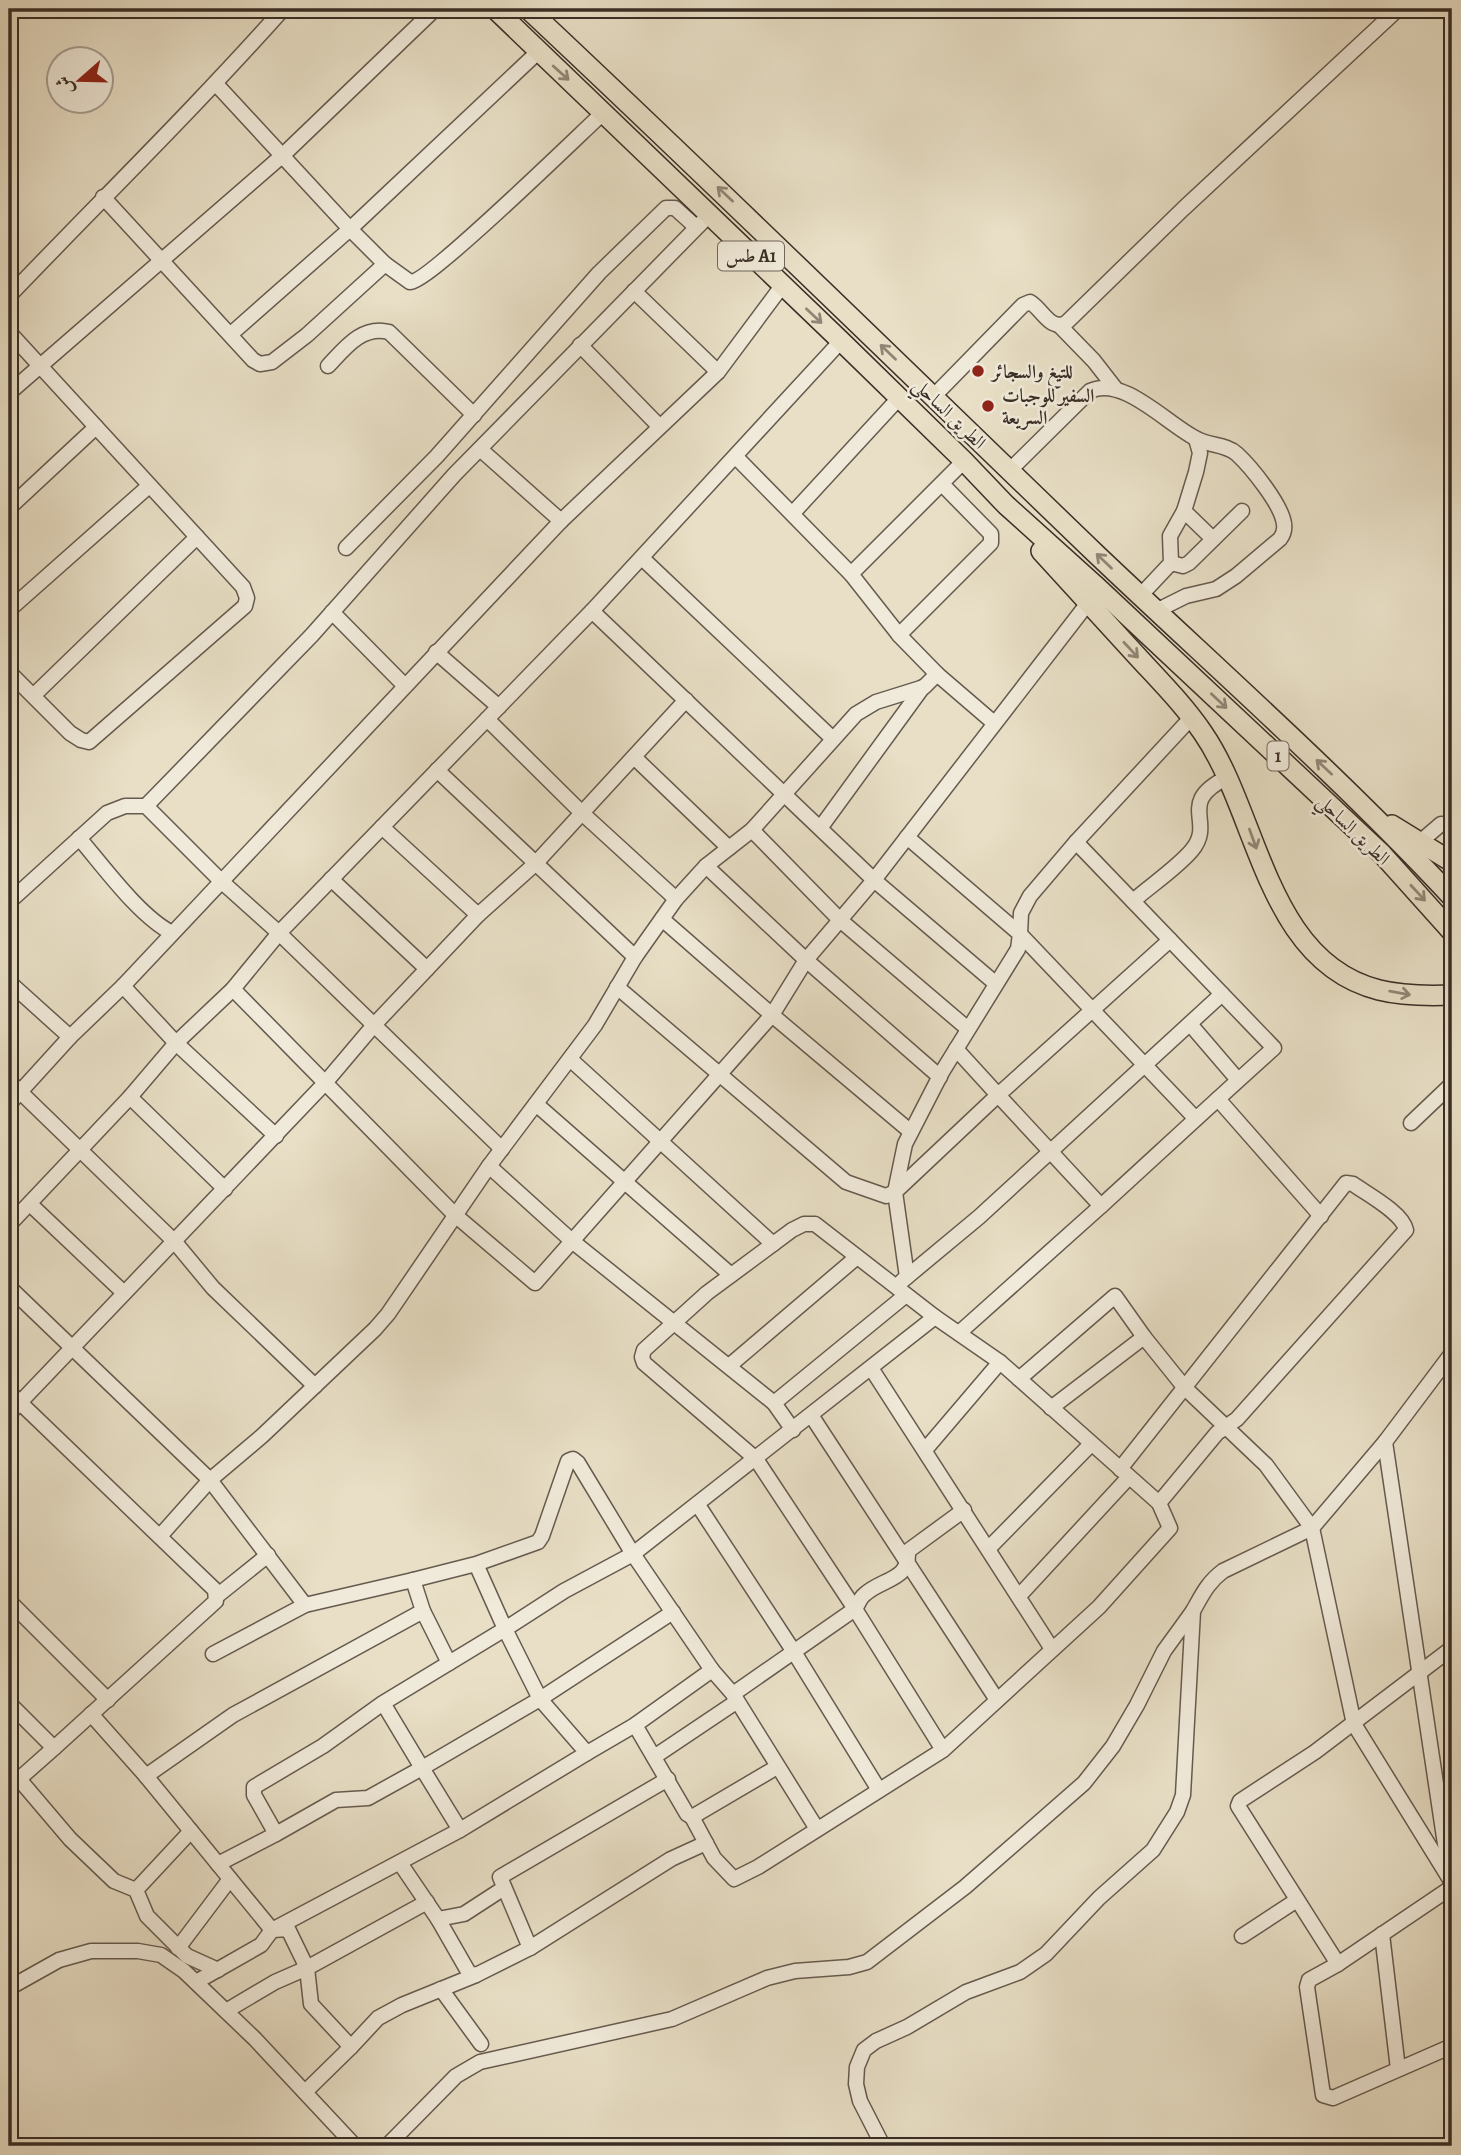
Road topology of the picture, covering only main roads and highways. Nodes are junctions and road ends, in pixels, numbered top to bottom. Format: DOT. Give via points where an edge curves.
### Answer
graph roads {
  1 [pos="495,9"];
  2 [pos="528,9"];
  3 [pos="1092,595"];
  4 [pos="1373,814"];
  5 [pos="1452,862"];
  6 [pos="1452,897"];
  7 [pos="1452,932"];
  8 [pos="1451,995"];
  1 -- 3 [label="highway, الطريق الساحلي / طس A1, one-way" via="604,112 703,221 782,286 964,461 1038,548"];
  4 -- 2 [label="highway, الطريق الساحلي / طس A1, one-way"];
  3 -- 7 [label="highway, الطريق الساحلي / 1, one-way" via="1382,854"];
  3 -- 8 [label="highway, one-way" via="1203,733 1228,777 1270,887 1300,936 1345,976 1377,989 1413,996"];
  4 -- 5 [label="highway, الطريق الساحلي / طس A1"];
  4 -- 6 [label="highway, الطريق الساحلي"];
}
